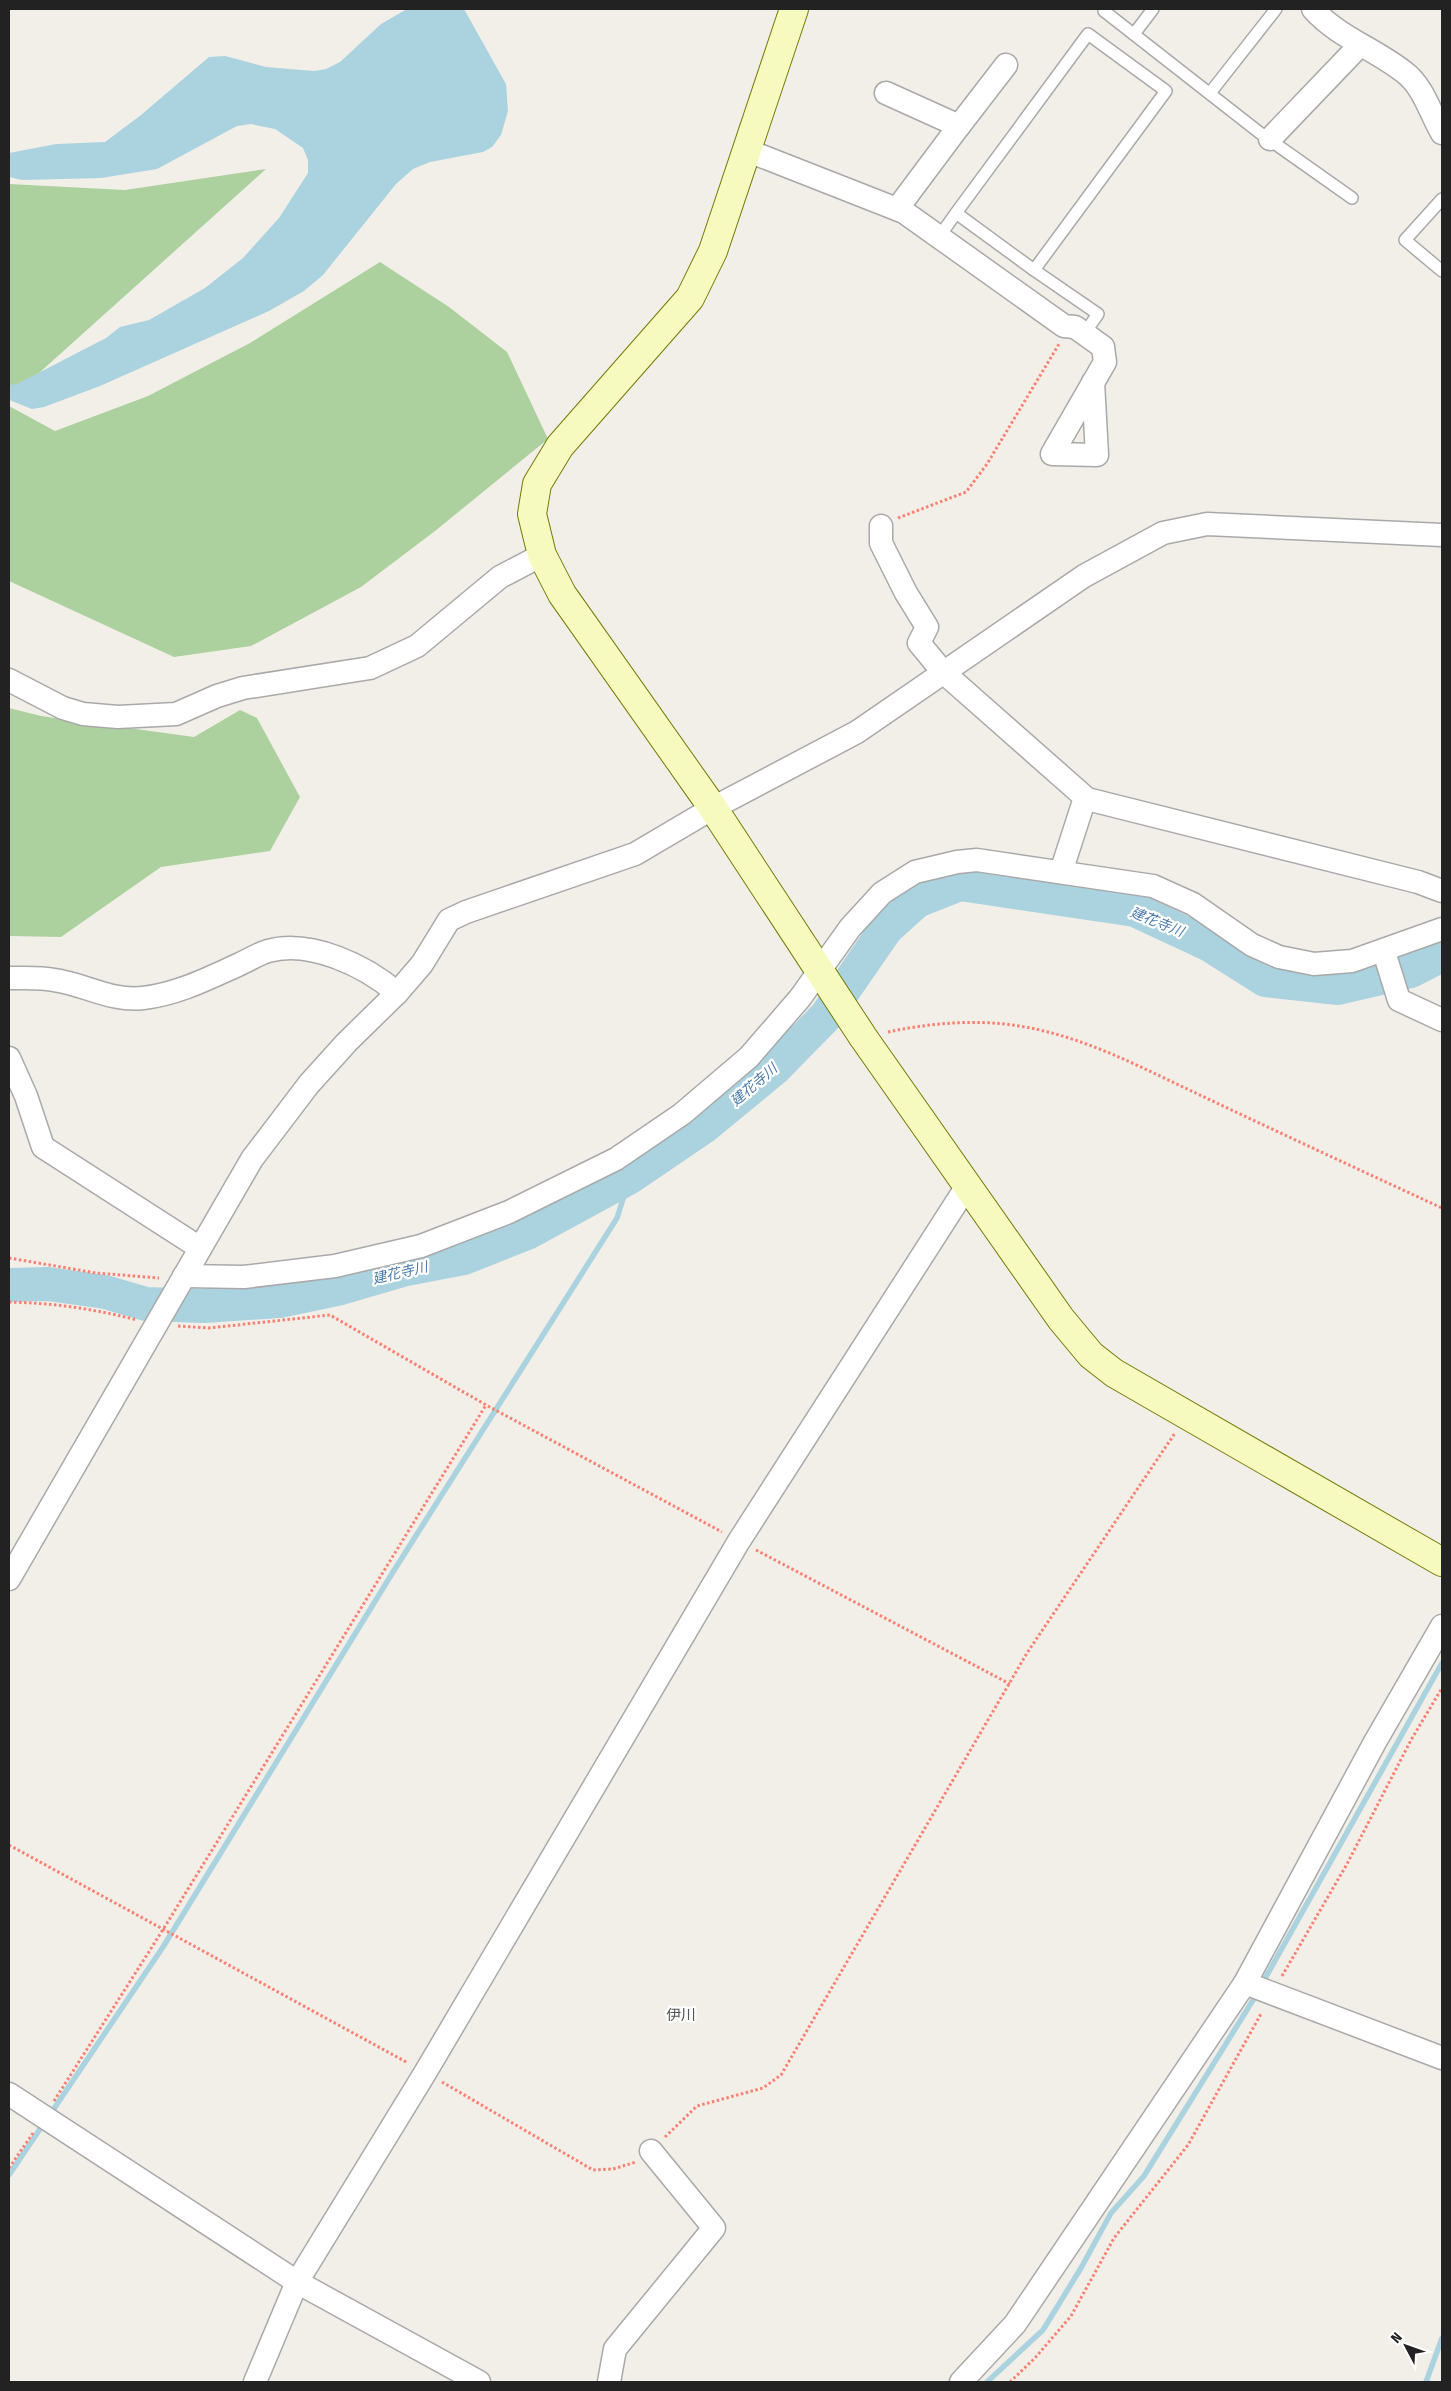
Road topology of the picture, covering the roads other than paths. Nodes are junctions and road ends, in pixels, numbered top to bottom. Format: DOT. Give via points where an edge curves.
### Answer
graph roads {
  1 [pos="794,9"];
  2 [pos="1106,9"];
  3 [pos="1153,9"];
  4 [pos="1276,9"];
  5 [pos="1313,9"];
  6 [pos="1134,34"];
  7 [pos="1360,45"];
  8 [pos="1006,65"];
  9 [pos="1210,93"];
  10 [pos="886,94"];
  11 [pos="959,126"];
  12 [pos="1442,133"];
  13 [pos="1270,140"];
  14 [pos="746,150"];
  15 [pos="1352,198"];
  16 [pos="1442,199"];
  17 [pos="897,210"];
  18 [pos="956,213"];
  19 [pos="939,237"];
  20 [pos="1034,270"];
  21 [pos="1442,271"];
  22 [pos="1079,331"];
  23 [pos="1093,382"];
  24 [pos="881,526"];
  25 [pos="1442,535"];
  26 [pos="542,555"];
  27 [pos="943,672"];
  28 [pos="9,680"];
  29 [pos="1087,799"];
  30 [pos="713,808"];
  31 [pos="1061,872"];
  32 [pos="1442,891"];
  33 [pos="1442,929"];
  34 [pos="1384,952"];
  35 [pos="822,973"];
  36 [pos="9,978"];
  37 [pos="397,993"];
  38 [pos="1442,1020"];
  39 [pos="9,1058"];
  40 [pos="967,1186"];
  41 [pos="200,1248"];
  42 [pos="184,1276"];
  43 [pos="1442,1562"];
  44 [pos="9,1580"];
  45 [pos="1442,1626"];
  46 [pos="1245,1983"];
  47 [pos="1442,2058"];
  48 [pos="9,2094"];
  49 [pos="651,2151"];
  50 [pos="297,2282"];
  51 [pos="255,2382"];
  52 [pos="479,2382"];
  53 [pos="609,2382"];
  54 [pos="961,2382"];
  1 -- 14 [label="street"];
  2 -- 6 [label="lane" via="1104,11"];
  3 -- 6 [label="lane"];
  4 -- 9 [label="lane"];
  5 -- 7 [label="street"];
  6 -- 9 [label="lane"];
  7 -- 12 [label="street" via="1405,72 1420,90"];
  7 -- 13 [label="street"];
  8 -- 11 [label="street"];
  9 -- 13 [label="lane"];
  10 -- 11 [label="street"];
  11 -- 17 [label="street"];
  13 -- 15 [label="lane"];
  14 -- 17 [label="street"];
  14 -- 26 [label="street" via="712,251 690,298 546,465 537,484 532,514"];
  16 -- 21 [label="lane" via="1405,240"];
  17 -- 19 [label="street"];
  18 -- 19 [label="lane"];
  18 -- 20 [label="lane"];
  18 -- 20 [label="lane" via="1088,34 1166,91"];
  19 -- 22 [label="street" via="1064,326"];
  20 -- 22 [label="lane" via="1098,314"];
  22 -- 23 [label="street" via="1103,347 1105,362"];
  24 -- 27 [label="street" via="881,543 927,627 919,643"];
  25 -- 27 [label="street" via="1206,524 1163,533 1084,576"];
  26 -- 28 [label="street" via="500,577 417,646 370,668 243,688 176,714 118,717 83,714 63,708"];
  26 -- 30 [label="street" via="562,594"];
  27 -- 29 [label="street"];
  27 -- 30 [label="street" via="857,732"];
  29 -- 31 [label="street"];
  29 -- 32 [label="street" via="1418,882"];
  30 -- 35 [label="street"];
  30 -- 37 [label="street" via="635,854 449,920 422,964"];
  31 -- 34 [label="street" via="1153,886 1193,904 1252,946 1279,957 1314,964 1352,961"];
  31 -- 35 [label="street" via="978,860 915,872 882,893 850,928"];
  33 -- 34 [label="street"];
  34 -- 38 [label="street" via="1399,1000"];
  35 -- 40 [label="street"];
  35 -- 42 [label="street" via="749,1057 682,1114 616,1159 509,1212 422,1246 335,1266 244,1277"];
  36 -- 37 [label="street" via="55,980 115,997 143,998 190,987 268,951 298,949 356,965"];
  37 -- 41 [label="street" via="309,1084 252,1159"];
  39 -- 41 [label="street" via="30,1105 43,1147"];
  40 -- 43 [label="street" via="1091,1356 1186,1416"];
  40 -- 50 [label="street" via="739,1541"];
  41 -- 42 [label="street"];
  42 -- 44 [label="street"];
  45 -- 46 [label="street" via="1375,1742"];
  46 -- 47 [label="street"];
  46 -- 54 [label="street" via="1015,2324"];
  48 -- 50 [label="street"];
  49 -- 53 [label="street" via="714,2228 615,2349"];
  50 -- 51 [label="street"];
  50 -- 52 [label="street"];
}
